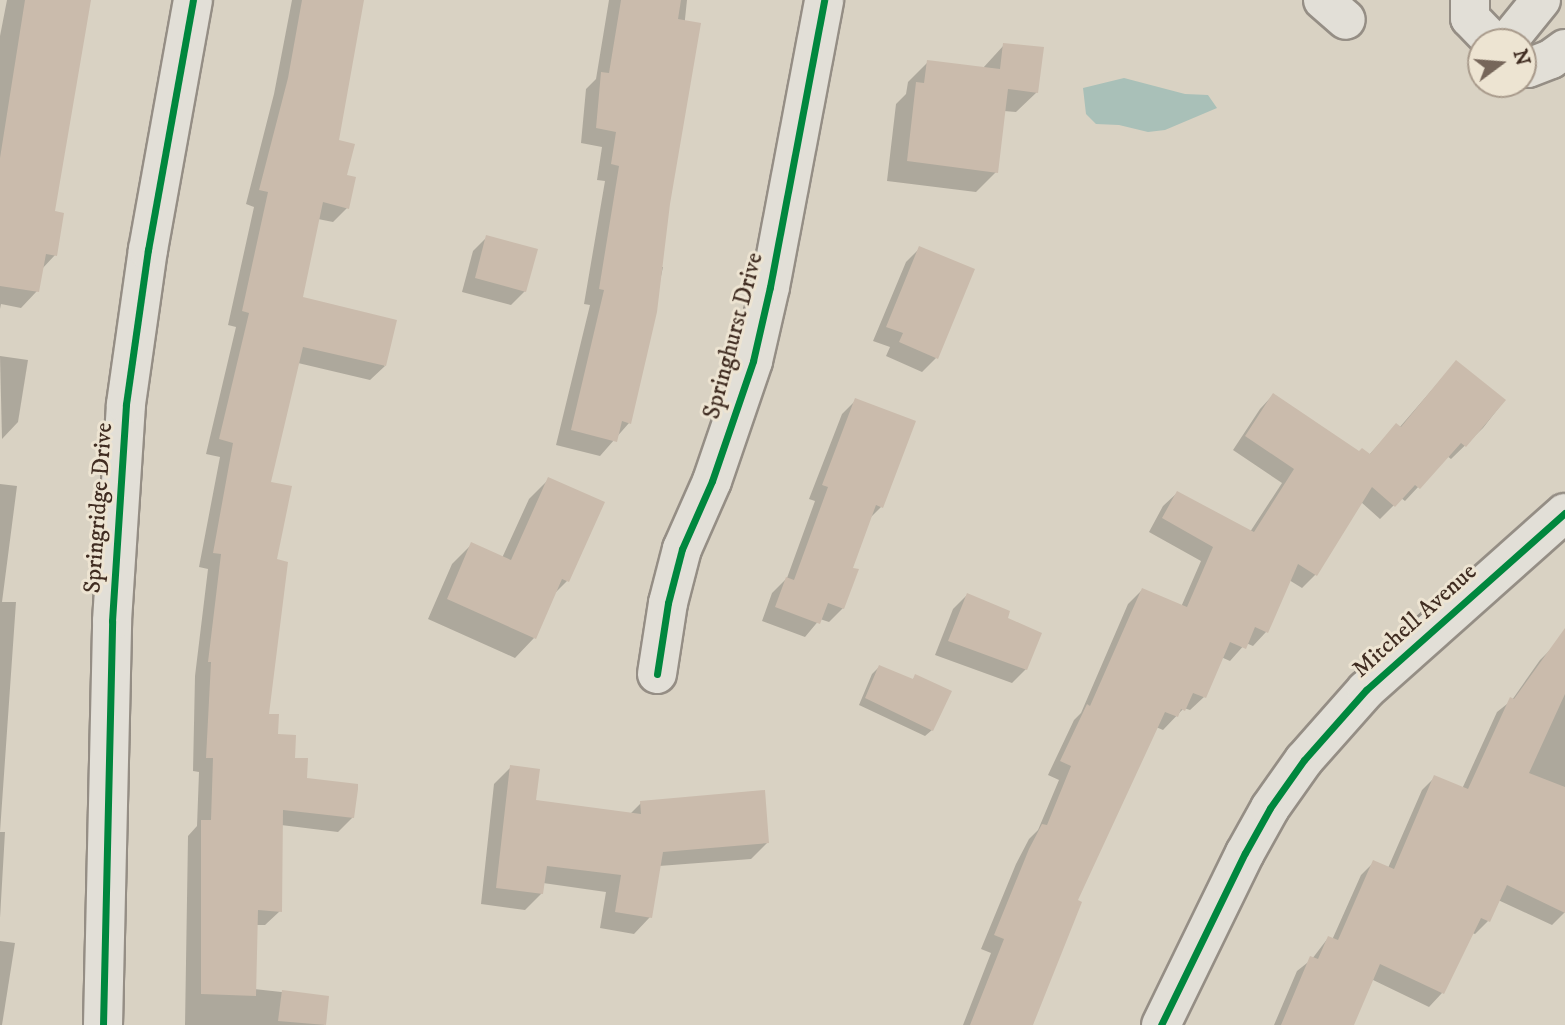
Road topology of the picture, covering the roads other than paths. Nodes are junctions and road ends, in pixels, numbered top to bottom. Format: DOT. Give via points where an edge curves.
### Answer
graph roads {
  1 [pos="193,0"];
  2 [pos="824,0"];
  3 [pos="1470,0"];
  4 [pos="1541,0"];
  5 [pos="1480,28"];
  6 [pos="1518,28"];
  7 [pos="1565,49"];
  8 [pos="1537,64"];
  9 [pos="1565,513"];
  10 [pos="657,674"];
  11 [pos="103,1025"];
  12 [pos="1161,1025"];
  1 -- 11 [label="street, Springridge Drive" via="125,404 112,621"];
  2 -- 10 [label="street, Springhurst Drive" via="753,361 712,481 682,549"];
  3 -- 5 [label="street" via="1470,18"];
  4 -- 6 [label="street"];
  7 -- 8 [label="street"];
  9 -- 12 [label="street, Mitchell Avenue" via="1366,690 1304,760 1245,853"];
}
